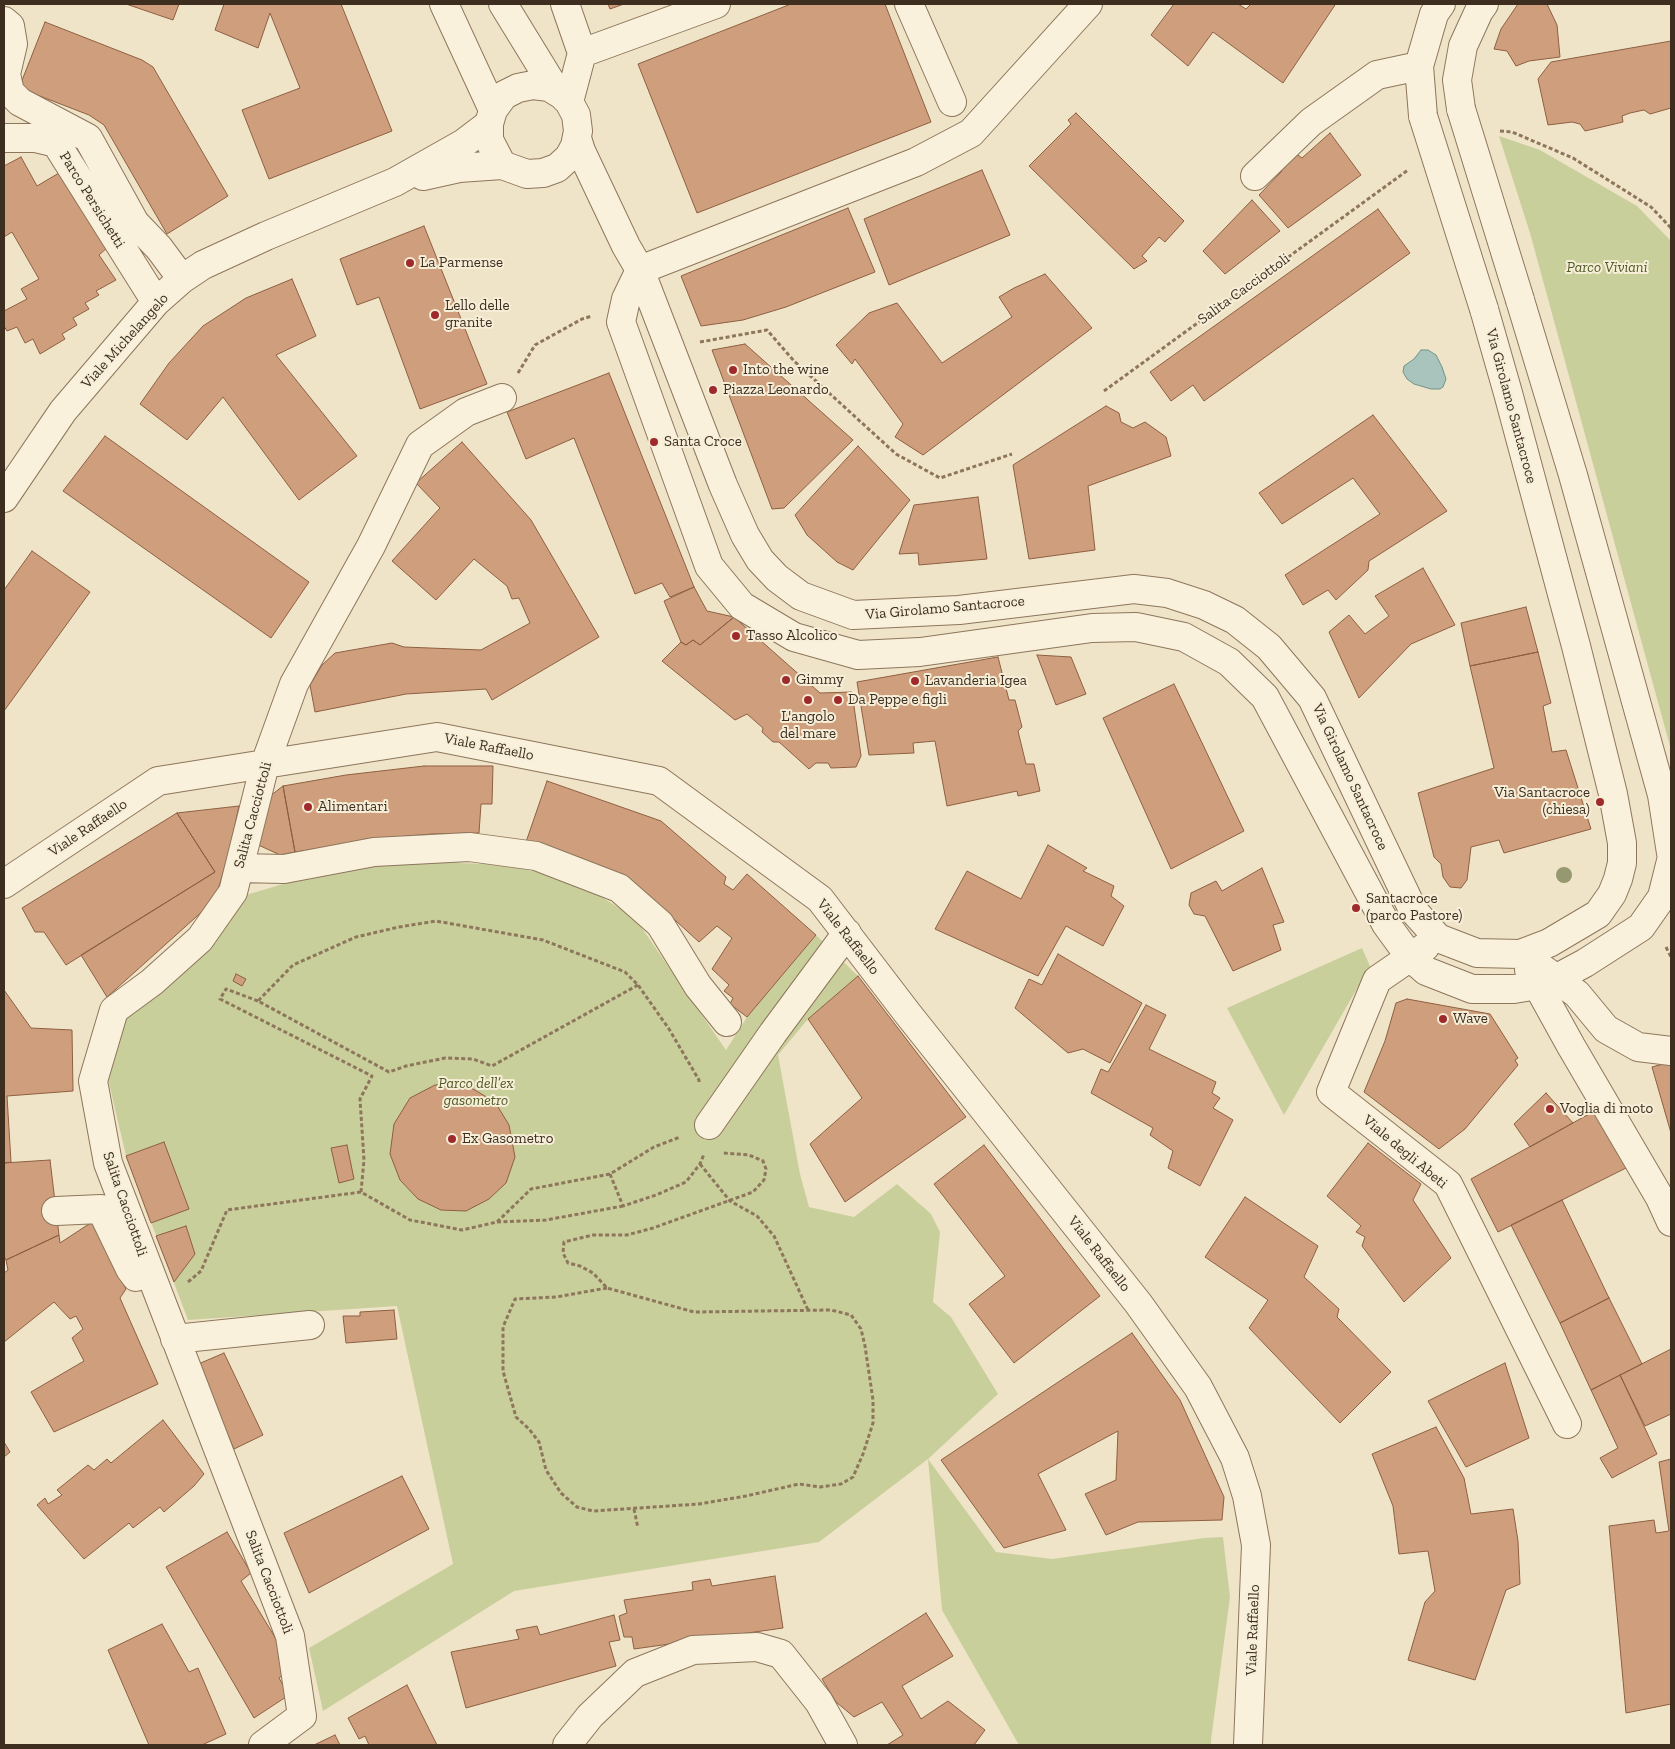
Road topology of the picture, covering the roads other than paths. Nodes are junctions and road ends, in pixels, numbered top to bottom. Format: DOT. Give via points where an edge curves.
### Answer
graph roads {
  1 [pos="444,4"];
  2 [pos="503,4"];
  3 [pos="565,4"];
  4 [pos="716,4"];
  5 [pos="909,4"];
  6 [pos="1088,4"];
  7 [pos="1441,4"];
  8 [pos="1484,4"];
  9 [pos="4,21"];
  10 [pos="582,53"];
  11 [pos="1419,66"];
  12 [pos="563,97"];
  13 [pos="952,102"];
  14 [pos="491,117"];
  15 [pos="4,138"];
  16 [pos="577,138"];
  17 [pos="502,165"];
  18 [pos="553,170"];
  19 [pos="1255,176"];
  20 [pos="395,182"];
  21 [pos="626,246"];
  22 [pos="640,270"];
  23 [pos="182,280"];
  24 [pos="156,302"];
  25 [pos="502,398"];
  26 [pos="4,498"];
  27 [pos="265,764"];
  28 [pos="1671,853"];
  29 [pos="1671,861"];
  30 [pos="239,868"];
  31 [pos="4,884"];
  32 [pos="846,934"];
  33 [pos="1438,938"];
  34 [pos="1520,954"];
  35 [pos="1410,957"];
  36 [pos="1547,982"];
  37 [pos="728,1022"];
  38 [pos="1671,1051"];
  39 [pos="710,1125"];
  40 [pos="56,1211"];
  41 [pos="1671,1222"];
  42 [pos="167,1317"];
  43 [pos="310,1325"];
  44 [pos="1567,1424"];
  45 [pos="263,1745"];
  46 [pos="567,1745"];
  47 [pos="843,1745"];
  48 [pos="1248,1745"];
  1 -- 14 [label="street"];
  2 -- 12 [label="street"];
  3 -- 10 [label="street"];
  4 -- 10 [label="street"];
  5 -- 13 [label="street"];
  6 -- 22 [label="street" via="971,133 916,162"];
  7 -- 11 [label="street, Via Girolamo Santacroce" via="1434,14"];
  8 -- 28 [label="street, bridge" via="1464,46 1458,80 1461,109 1573,475 1662,795"];
  9 -- 23 [label="street, Parco Persichetti" via="10,26 13,44 6,74 10,92 20,102 88,138 135,222"];
  10 -- 12 [label="street"];
  11 -- 19 [label="street" via="1376,75 1311,122"];
  11 -- 34 [label="street, Via Girolamo Santacroce, bridge" via="1423,116 1508,393 1576,646 1622,843 1618,879 1598,914 1549,942"];
  12 -- 14 [label="street" via="548,87 518,88 504,95"];
  12 -- 16 [label="street" via="576,115"];
  14 -- 17 [label="street" via="489,140"];
  14 -- 20 [label="street" via="464,143"];
  15 -- 24 [label="street, Parco Persichetti" via="35,138 56,143"];
  16 -- 18 [label="street" via="569,157"];
  16 -- 21 [label="street"];
  17 -- 18 [label="street" via="527,174"];
  17 -- 20 [label="street" via="459,168"];
  18 -- 21 [label="street" via="578,178"];
  20 -- 23 [label="street, Viale Michelangelo" via="266,236 203,265"];
  21 -- 22 [label="street"];
  22 -- 33 [label="street, Via Girolamo Santacroce" via="745,535 760,560 777,578 801,596 853,616 959,610 1134,589 1167,593 1204,605 1235,620 1269,646 1312,698 1413,910"];
  22 -- 35 [label="street" via="626,299 621,322 710,566 742,606 794,638 858,655 920,652 1092,628 1136,627 1184,638 1229,662 1265,697 1386,924"];
  23 -- 24 [label="street, Viale Michelangelo"];
  24 -- 26 [label="street, Viale Michelangelo" via="63,411"];
  25 -- 27 [label="street, Salita Cacciottoli" via="466,412 420,445 371,546 294,684"];
  27 -- 30 [label="street, Salita Cacciottoli"];
  27 -- 31 [label="street, Viale Raffaello" via="158,781"];
  27 -- 32 [label="street, Viale Raffaello" via="437,737 659,781 820,898"];
  29 -- 36 [label="street" via="1662,897 1641,927 1586,963"];
  30 -- 37 [label="street" via="284,869 374,852 469,847 536,856 619,888 660,924 698,986"];
  30 -- 42 [label="street, Salita Cacciottoli" via="232,892 200,939 152,982 114,1010 92,1081 108,1163"];
  32 -- 39 [label="street"];
  32 -- 48 [label="street, Viale Raffaello" via="1138,1303 1198,1387 1235,1458 1247,1496 1256,1545"];
  33 -- 34 [label="street, Via Girolamo Santacroce" via="1477,953"];
  33 -- 35 [label="street, Viale degli Abeti"];
  34 -- 36 [label="street"];
  35 -- 36 [label="street" via="1426,971 1472,989 1514,989"];
  35 -- 44 [label="street, Viale degli Abeti" via="1376,980 1331,1092 1448,1184"];
  36 -- 38 [label="street" via="1577,994 1606,1029 1638,1047"];
  36 -- 41 [label="street" via="1570,1046"];
  40 -- 42 [label="street" via="101,1209 130,1269"];
  42 -- 43 [label="street"];
  42 -- 45 [label="street, Salita Cacciottoli" via="290,1636 302,1716"];
  46 -- 47 [label="street" via="590,1716 635,1673 693,1650 757,1647 781,1654 819,1702"];
}
